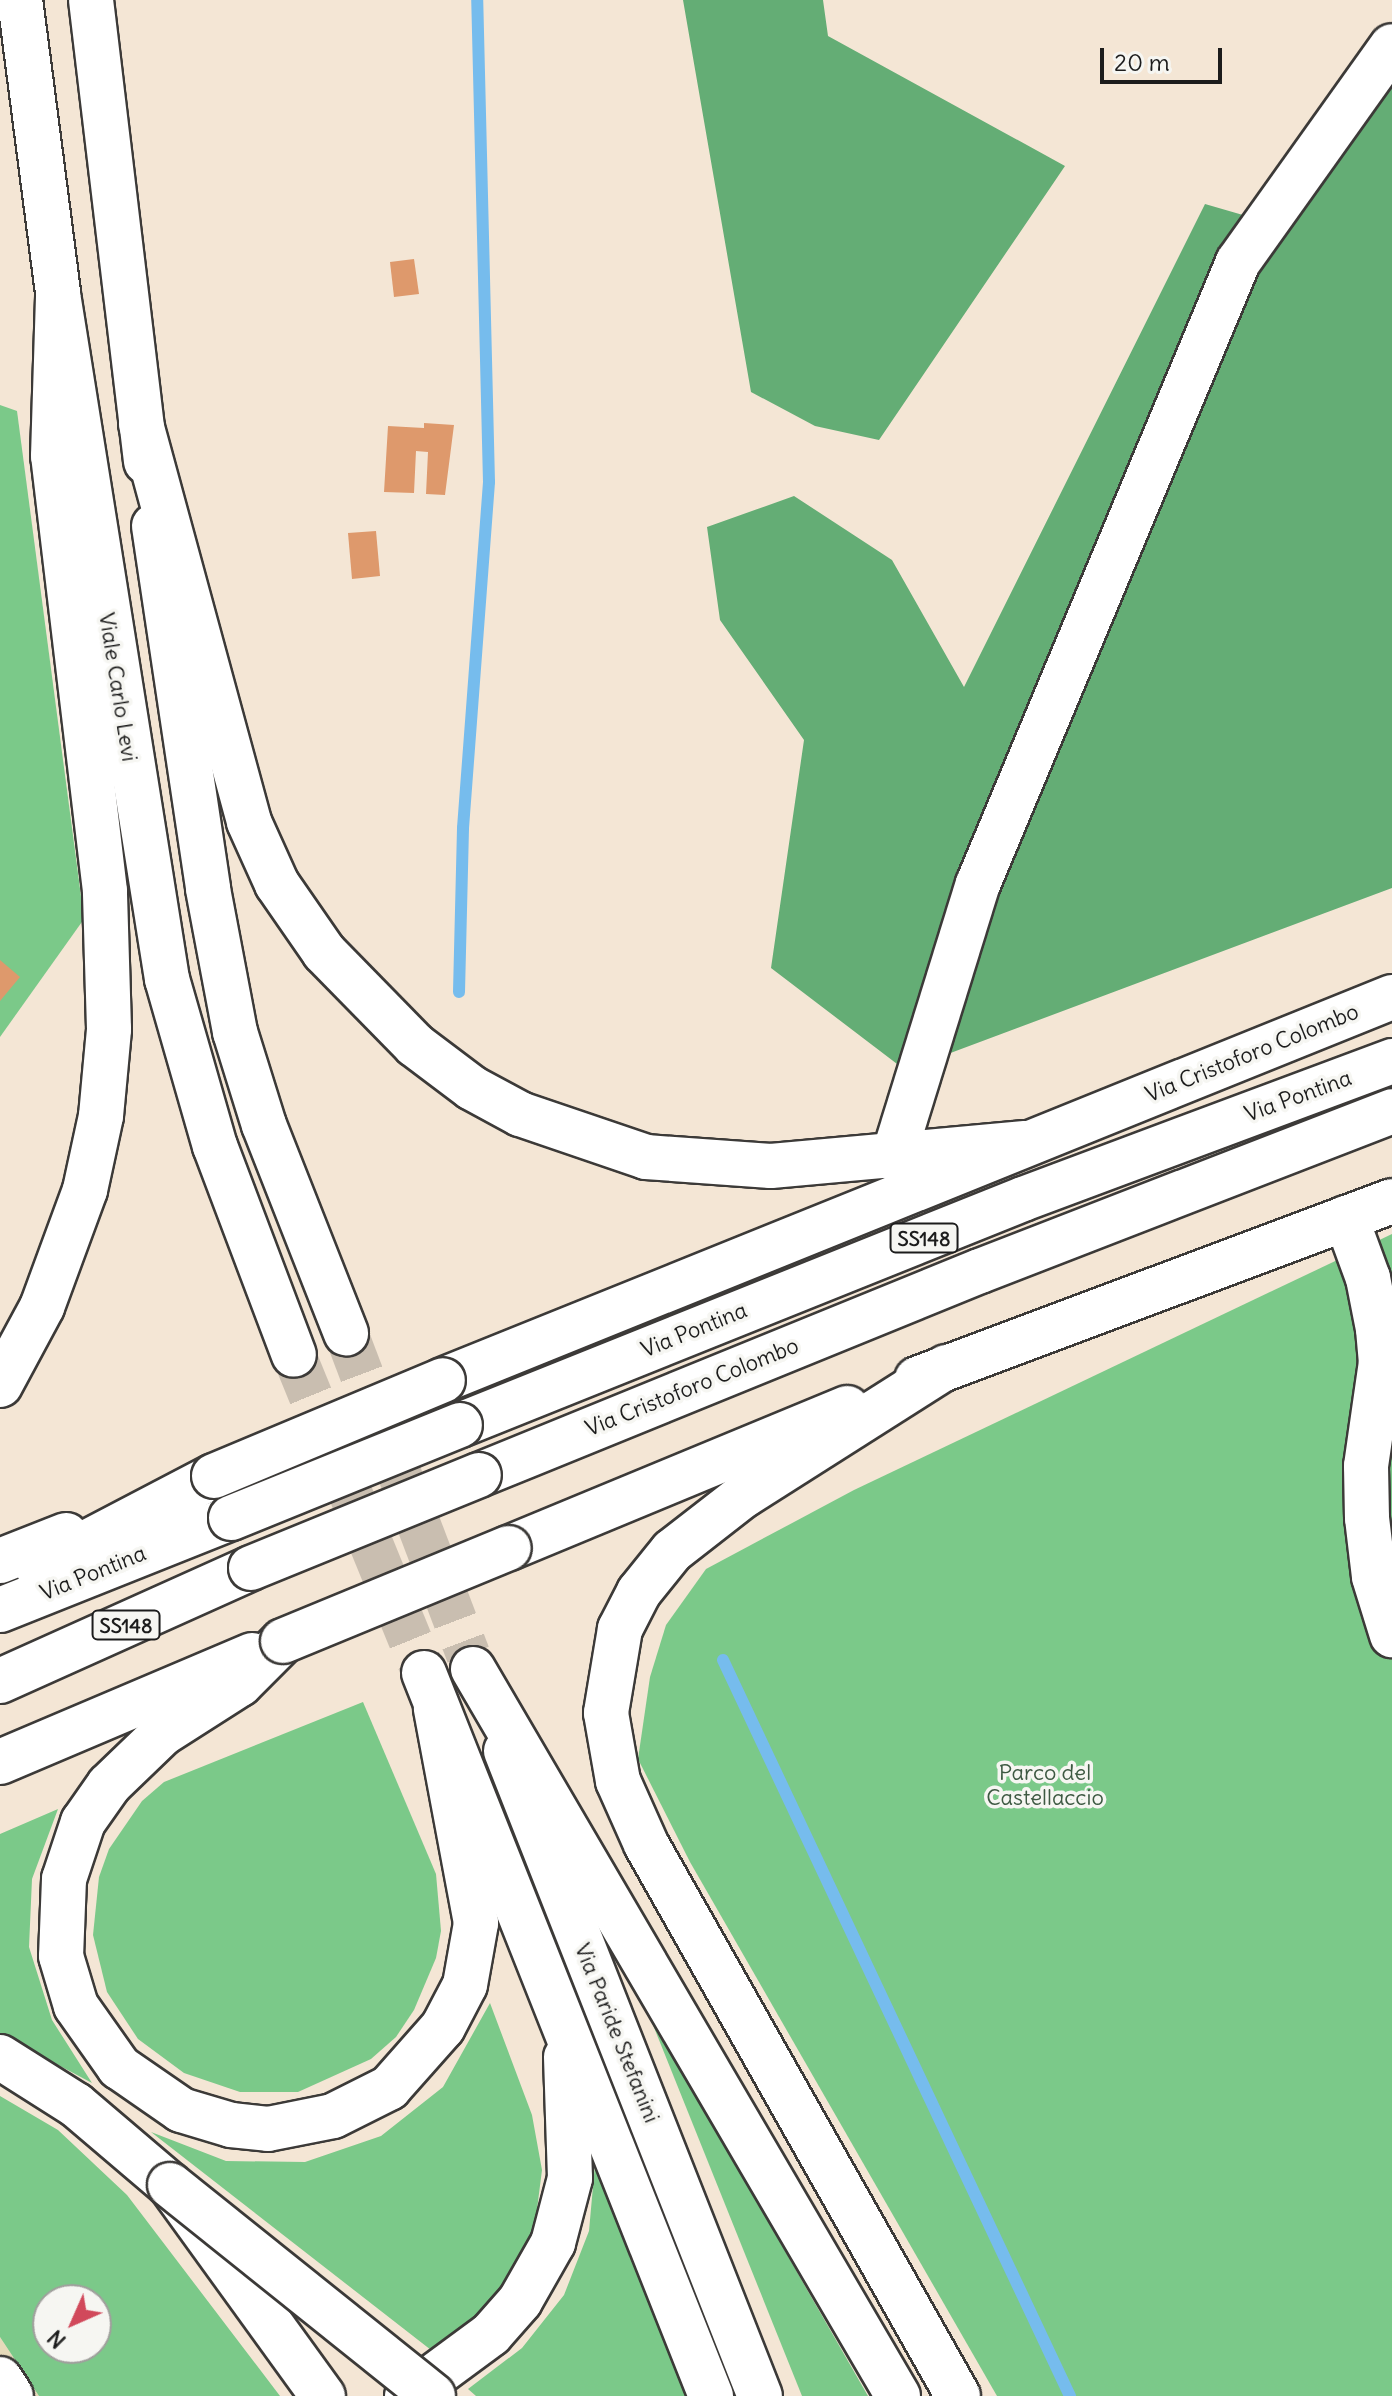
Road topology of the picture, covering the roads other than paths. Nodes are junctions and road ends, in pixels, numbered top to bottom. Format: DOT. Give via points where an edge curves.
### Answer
graph roads {
  1 [pos="20,0"];
  2 [pos="91,0"];
  3 [pos="1392,46"];
  4 [pos="58,294"];
  5 [pos="141,424"];
  6 [pos="1392,997"];
  7 [pos="1392,1061"];
  8 [pos="1392,1111"];
  9 [pos="1025,1143"];
  10 [pos="893,1158"];
  11 [pos="1392,1201"];
  12 [pos="1346,1218"];
  13 [pos="346,1333"];
  14 [pos="294,1355"];
  15 [pos="946,1367"];
  16 [pos="0,1385"];
  17 [pos="214,1476"];
  18 [pos="0,1561"];
  19 [pos="0,1588"];
  20 [pos="0,1610"];
  21 [pos="1392,1635"];
  22 [pos="283,1641"];
  23 [pos="0,1681"];
  24 [pos="0,1762"];
  25 [pos="563,2014"];
  26 [pos="0,2057"];
  27 [pos="170,2185"];
  28 [pos="0,2379"];
  29 [pos="11,2396"];
  30 [pos="323,2396"];
  31 [pos="407,2396"];
  32 [pos="433,2396"];
  33 [pos="711,2396"];
  34 [pos="760,2396"];
  35 [pos="898,2396"];
  36 [pos="958,2396"];
  1 -- 4 [label="main road, Viale Carlo Levi"];
  2 -- 5 [label="main road"];
  3 -- 10 [label="main road" via="1238,262 978,884"];
  4 -- 14 [label="main road, Viale Carlo Levi" via="132,777 174,1010 215,1146"];
  4 -- 16 [label="main road" via="53,456 105,891 109,1029 101,1116 85,1190 42,1307"];
  5 -- 10 [label="main road" via="249,822 290,905 343,976 389,1023 472,1088 520,1114 613,1149 732,1166"];
  5 -- 13 [label="main road" via="171,657 235,1032 264,1125"];
  6 -- 9 [label="main road, Via Cristoforo Colombo"];
  7 -- 20 [label="main road, Via Pontina / SS148, bridge" via="1023,1199"];
  8 -- 23 [label="main road, Via Cristoforo Colombo / SS148, bridge" via="980,1271 251,1568"];
  9 -- 10 [label="main road"];
  9 -- 17 [label="main road, Via Cristoforo Colombo, bridge"];
  11 -- 12 [label="main road"];
  12 -- 15 [label="main road"];
  12 -- 21 [label="main road" via="1368,1278 1378,1329 1381,1362 1366,1466 1367,1518 1374,1577"];
  15 -- 22 [label="main road, bridge"];
  15 -- 36 [label="main road" via="744,1495 672,1551 639,1592 620,1629 606,1713 618,1781 646,1844"];
  17 -- 18 [label="main road, Via Cristoforo Colombo"];
  17 -- 19 [label="main road"];
  22 -- 24 [label="main road"];
  22 -- 25 [label="main road, Via Paride Stefanini" via="240,1684 163,1733 109,1785 83,1822 64,1879 61,1956 76,2006 119,2067 181,2110 268,2129 333,2116 389,2088 443,2027 465,1985 476,1923 430,1691"];
  25 -- 31 [label="main road" via="570,2178 553,2243 520,2301 491,2334"];
  25 -- 33 [label="main road, Via Paride Stefanini"];
  26 -- 27 [label="main road" via="76,2105"];
  27 -- 30 [label="main road, bridge"];
  27 -- 32 [label="main road, bridge"];
  28 -- 29 [label="main road"];
  34 -- 35 [label="main road, Via Paride Stefanini" via="471,1662"];
}
